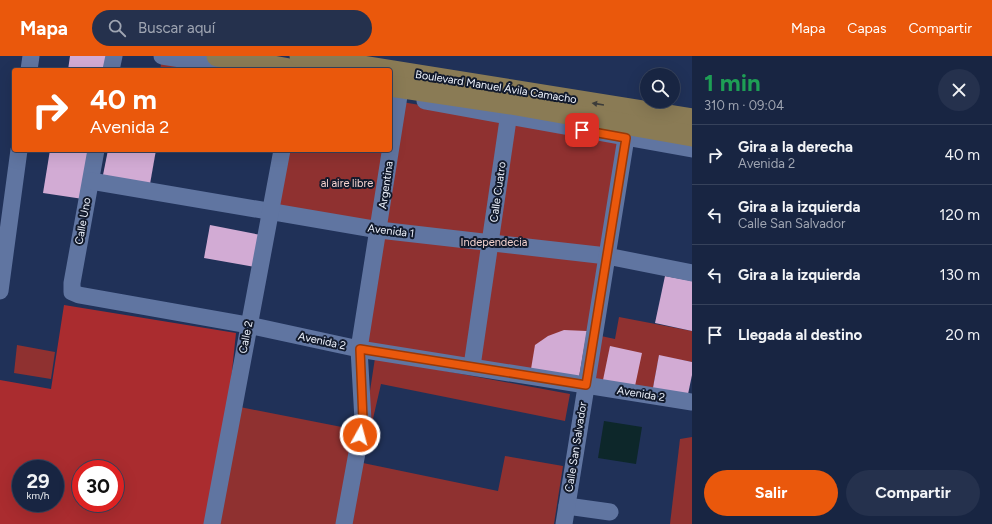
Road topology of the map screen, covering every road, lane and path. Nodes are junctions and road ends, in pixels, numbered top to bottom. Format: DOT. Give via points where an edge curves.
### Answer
graph roads {
  1 [pos="31,56"];
  2 [pos="114,56"];
  3 [pos="162,56"];
  4 [pos="217,56"];
  5 [pos="300,56"];
  6 [pos="29,68"];
  7 [pos="111,68"];
  8 [pos="237,68"];
  9 [pos="285,68"];
  10 [pos="297,68"];
  11 [pos="336,68"];
  12 [pos="394,87"];
  13 [pos="511,104"];
  14 [pos="392,106"];
  15 [pos="692,119"];
  16 [pos="628,124"];
  17 [pos="692,136"];
  18 [pos="692,149"];
  19 [pos="18,152"];
  20 [pos="96,152"];
  21 [pos="282,152"];
  22 [pos="387,152"];
  23 [pos="91,181"];
  24 [pos="7,191"];
  25 [pos="270,212"];
  26 [pos="379,230"];
  27 [pos="491,243"];
  28 [pos="607,256"];
  29 [pos="692,273"];
  30 [pos="0,291"];
  31 [pos="72,292"];
  32 [pos="248,325"];
  33 [pos="360,349"];
  34 [pos="472,366"];
  35 [pos="586,385"];
  36 [pos="692,402"];
  37 [pos="567,506"];
  38 [pos="610,512"];
  39 [pos="212,524"];
  40 [pos="344,524"];
  41 [pos="564,524"];
  1 -- 6 [label="street"];
  2 -- 7 [label="street"];
  3 -- 8 [label="street"];
  4 -- 9 [label="main road"];
  5 -- 10 [label="street"];
  5 -- 11 [label="main road, Boulevard Manuel Ávila Camacho"];
  12 -- 13 [label="main road, Boulevard Manuel Ávila Camacho"];
  12 -- 14 [label="street, Argentina"];
  13 -- 16 [label="main road, Boulevard Manuel Ávila Camacho"];
  13 -- 27 [label="street, Calle Cuatro"];
  15 -- 16 [label="main road, Boulevard Manuel Ávila Camacho"];
  16 -- 17 [label="main road, Boulevard Manuel Ávila Camacho"];
  16 -- 18 [label="street"];
  16 -- 28 [label="street, Calle San Salvador"];
  19 -- 24 [label="street"];
  20 -- 23 [label="street, Calle Uno"];
  21 -- 25 [label="street, Calle 2"];
  22 -- 26 [label="street, Argentina"];
  23 -- 25 [label="street, Avenida 1"];
  23 -- 31 [label="street, Calle Uno"];
  24 -- 30 [label="street"];
  25 -- 26 [label="street, Avenida 1"];
  25 -- 32 [label="street, Calle 2"];
  26 -- 27 [label="street, Avenida 1"];
  26 -- 33 [label="street, Argentina"];
  27 -- 28 [label="street, Avenida 1"];
  27 -- 34 [label="street, Calle Cuatro"];
  28 -- 29 [label="street, Avenida 1"];
  28 -- 35 [label="street, Calle San Salvador"];
  31 -- 32 [label="street, Avenida 2"];
  32 -- 33 [label="street, Avenida 2"];
  32 -- 39 [label="street, Calle 2"];
  33 -- 34 [label="street, Avenida 2"];
  33 -- 40 [label="street, Argentina" via="363,420"];
  34 -- 35 [label="street, Avenida 2"];
  35 -- 36 [label="street, Avenida 2"];
  35 -- 37 [label="street, Calle San Salvador"];
  37 -- 38 [label="street"];
  37 -- 41 [label="street, Calle San Salvador"];
}
